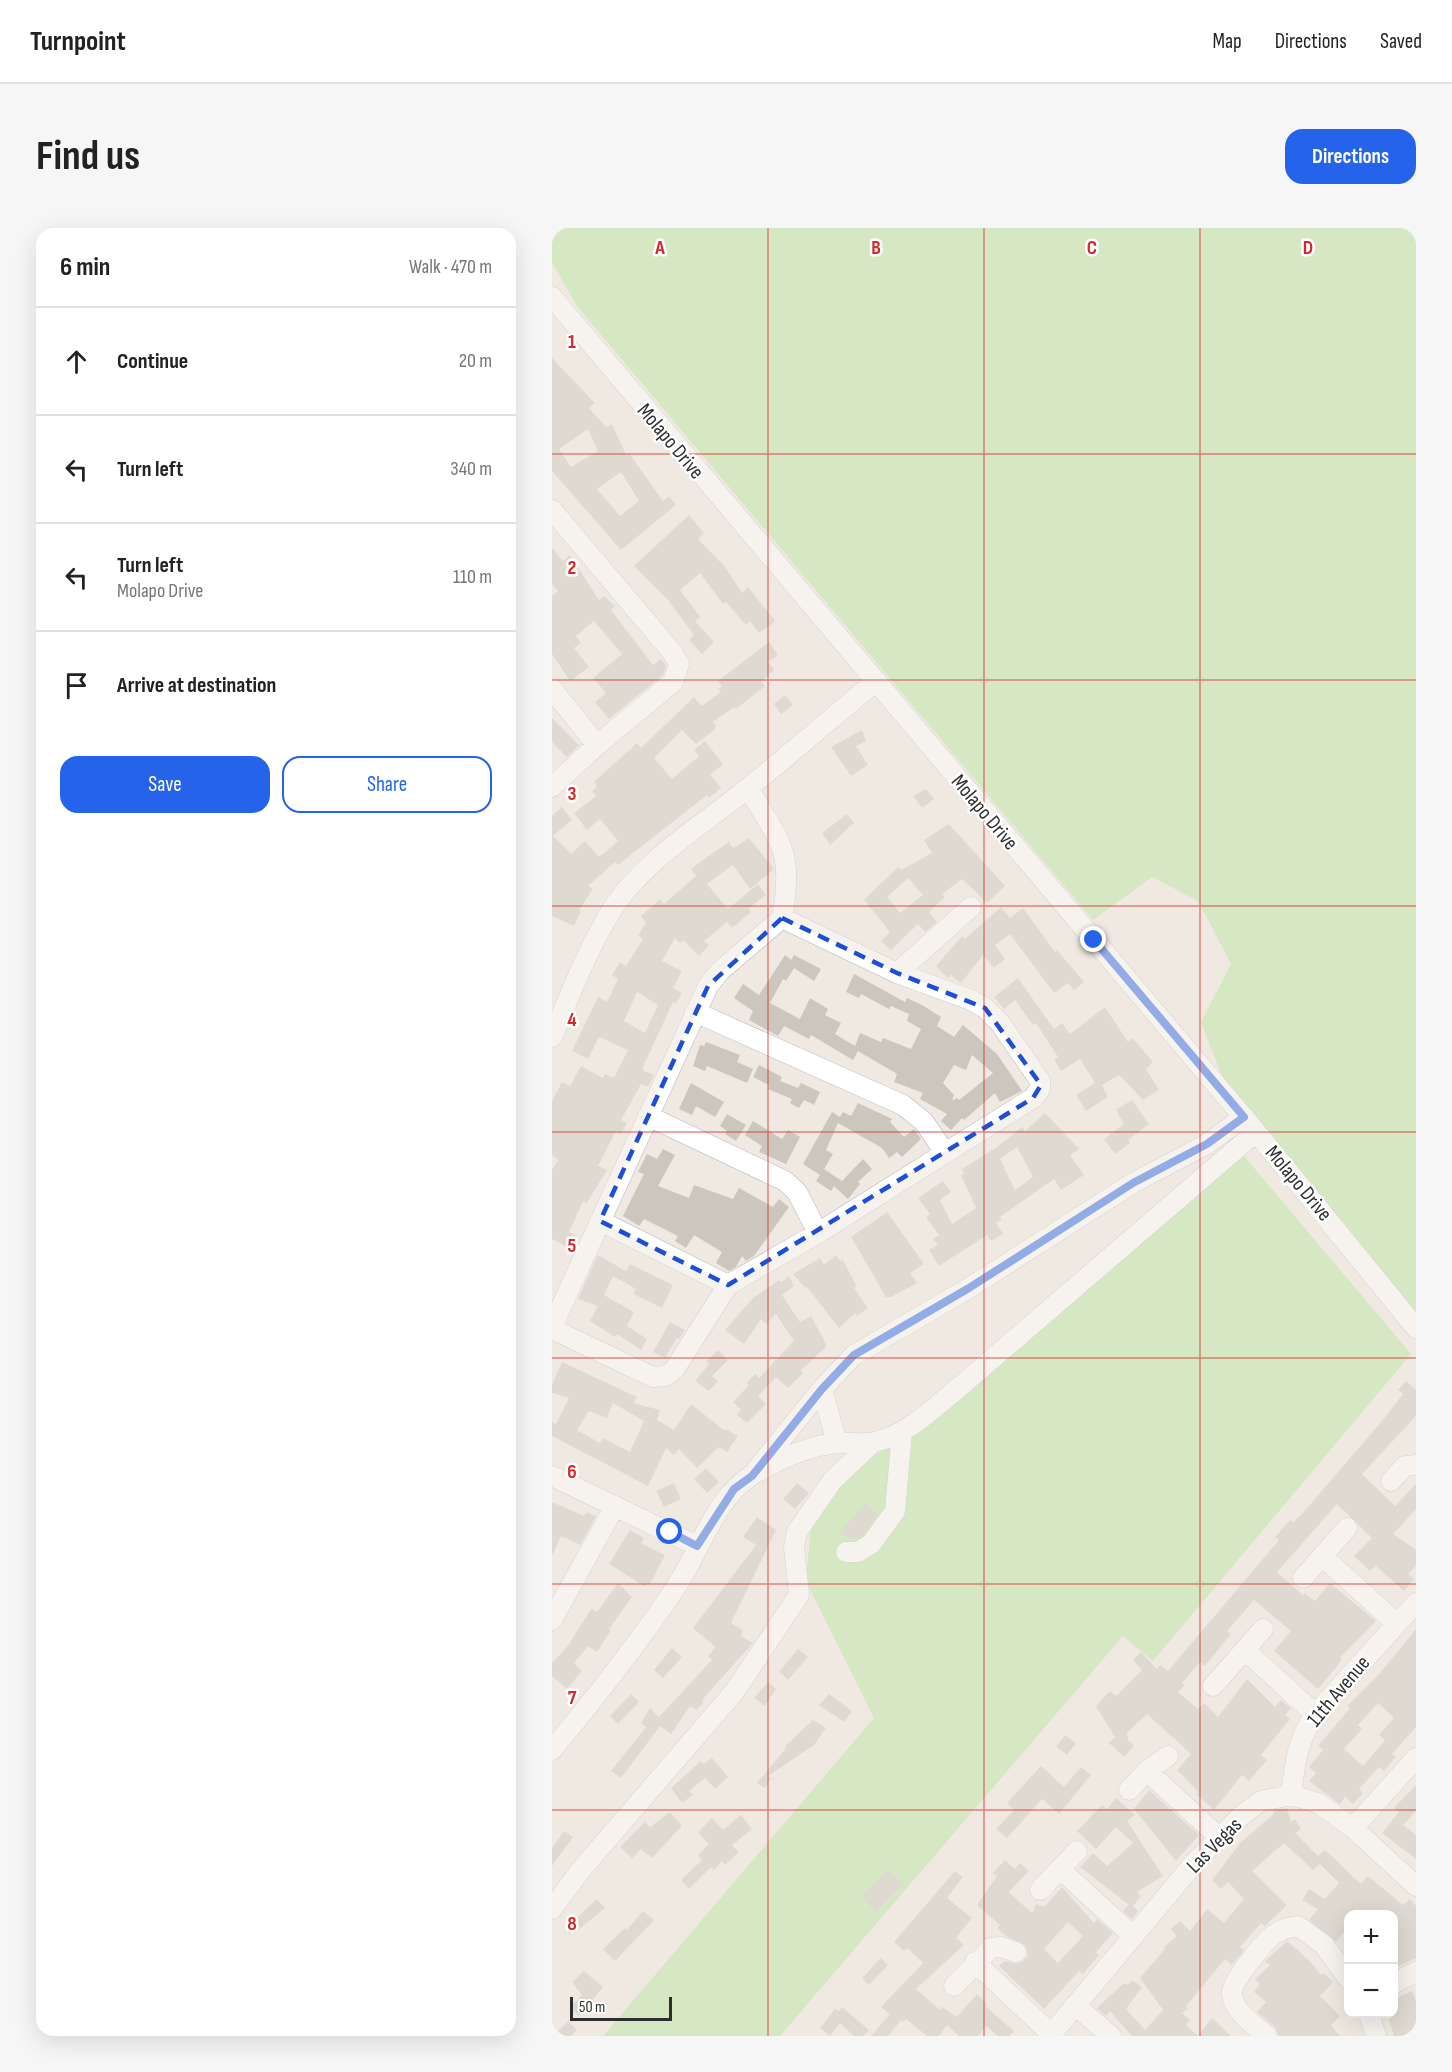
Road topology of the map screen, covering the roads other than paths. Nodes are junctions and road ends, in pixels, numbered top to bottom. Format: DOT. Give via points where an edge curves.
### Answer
graph roads {
  1 [pos="552,297"];
  2 [pos="552,510"];
  3 [pos="875,681"];
  4 [pos="552,689"];
  5 [pos="597,745"];
  6 [pos="552,787"];
  7 [pos="748,788"];
  8 [pos="970,907"];
  9 [pos="782,918"];
  10 [pos="897,973"];
  11 [pos="695,1012"];
  12 [pos="553,1032"];
  13 [pos="648,1116"];
  14 [pos="1250,1125"];
  15 [pos="945,1153"];
  16 [pos="600,1221"];
  17 [pos="818,1233"];
  18 [pos="728,1285"];
  19 [pos="552,1328"];
  20 [pos="1416,1328"];
  21 [pos="822,1389"];
  22 [pos="902,1432"];
  23 [pos="873,1442"];
  24 [pos="837,1443"];
  25 [pos="1416,1465"];
  26 [pos="552,1476"];
  27 [pos="752,1476"];
  28 [pos="1391,1481"];
  29 [pos="615,1506"];
  30 [pos="1347,1528"];
  31 [pos="697,1546"];
  32 [pos="846,1552"];
  33 [pos="1322,1556"];
  34 [pos="1303,1578"];
  35 [pos="1416,1603"];
  36 [pos="554,1614"];
  37 [pos="1396,1623"];
  38 [pos="1263,1629"];
  39 [pos="1245,1650"];
  40 [pos="1213,1686"];
  41 [pos="1315,1714"];
  42 [pos="552,1750"];
  43 [pos="1168,1756"];
  44 [pos="1416,1758"];
  45 [pos="1148,1771"];
  46 [pos="1129,1791"];
  47 [pos="1291,1794"];
  48 [pos="1353,1828"];
  49 [pos="1220,1838"];
  50 [pos="1077,1851"];
  51 [pos="1060,1869"];
  52 [pos="1416,1886"];
  53 [pos="1040,1890"];
  54 [pos="552,1909"];
  55 [pos="1132,1935"];
  56 [pos="1016,1952"];
  57 [pos="981,1957"];
  58 [pos="1344,1972"];
  59 [pos="1416,1972"];
  60 [pos="1398,1981"];
  61 [pos="954,1986"];
  62 [pos="1075,2006"];
  63 [pos="1371,2018"];
  64 [pos="1051,2035"];
  65 [pos="1111,2036"];
  66 [pos="1267,2036"];
  67 [pos="1376,2036"];
  1 -- 3 [label="street, Molapo Drive"];
  2 -- 5 [label="street" via="679,664 672,682"];
  3 -- 7 [label="street"];
  3 -- 14 [label="street, Molapo Drive"];
  4 -- 5 [label="street"];
  5 -- 6 [label="street"];
  7 -- 9 [label="street" via="782,844 788,870"];
  7 -- 12 [label="street" via="647,868 629,888 592,949"];
  8 -- 10 [label="street"];
  9 -- 10 [label="street"];
  9 -- 11 [label="street" via="720,971"];
  10 -- 15 [label="street" via="985,1008 1040,1081 1040,1089 1033,1098"];
  11 -- 13 [label="street"];
  11 -- 15 [label="street" via="903,1105 924,1122"];
  13 -- 16 [label="street"];
  13 -- 17 [label="street" via="785,1180 797,1192"];
  14 -- 20 [label="street, Molapo Drive"];
  14 -- 21 [label="street" via="1133,1183 969,1288 879,1339 854,1355"];
  14 -- 22 [label="street" via="950,1395"];
  15 -- 17 [label="street"];
  16 -- 18 [label="street"];
  16 -- 19 [label="street"];
  17 -- 18 [label="street"];
  18 -- 19 [label="street" via="674,1370 661,1378"];
  21 -- 24 [label="street"];
  21 -- 27 [label="street"];
  22 -- 23 [label="street"];
  22 -- 32 [label="street" via="894,1511 871,1544 858,1552"];
  23 -- 24 [label="street"];
  23 -- 54 [label="street" via="832,1481 797,1532 794,1547 799,1595 735,1691"];
  24 -- 27 [label="street" via="786,1458"];
  25 -- 28 [label="street" via="1405,1466"];
  26 -- 29 [label="street"];
  27 -- 31 [label="street" via="734,1489"];
  29 -- 31 [label="street"];
  29 -- 36 [label="street"];
  30 -- 33 [label="street"];
  31 -- 42 [label="street" via="677,1585 602,1690"];
  33 -- 34 [label="street"];
  33 -- 37 [label="street"];
  35 -- 37 [label="street, 11th Avenue"];
  37 -- 41 [label="street, 11th Avenue"];
  38 -- 39 [label="street"];
  39 -- 40 [label="street"];
  39 -- 41 [label="street"];
  41 -- 47 [label="street, 11th Avenue" via="1298,1744"];
  43 -- 45 [label="street"];
  44 -- 48 [label="street"];
  45 -- 46 [label="street"];
  45 -- 49 [label="street"];
  47 -- 48 [label="street" via="1318,1803"];
  47 -- 49 [label="street, Las Vegas" via="1261,1801"];
  48 -- 52 [label="street"];
  49 -- 55 [label="street, Las Vegas"];
  50 -- 51 [label="street"];
  51 -- 53 [label="street"];
  51 -- 55 [label="street"];
  55 -- 62 [label="street, Las Vegas"];
  56 -- 57 [label="street" via="996,1947"];
  57 -- 61 [label="street"];
  57 -- 64 [label="street"];
  58 -- 66 [label="street" via="1324,1945 1298,1926 1285,1928 1271,1937 1236,1980 1232,1994 1245,2017"];
  59 -- 60 [label="street"];
  62 -- 64 [label="street, Las Vegas"];
  62 -- 65 [label="street"];
  63 -- 67 [label="street"];
}
